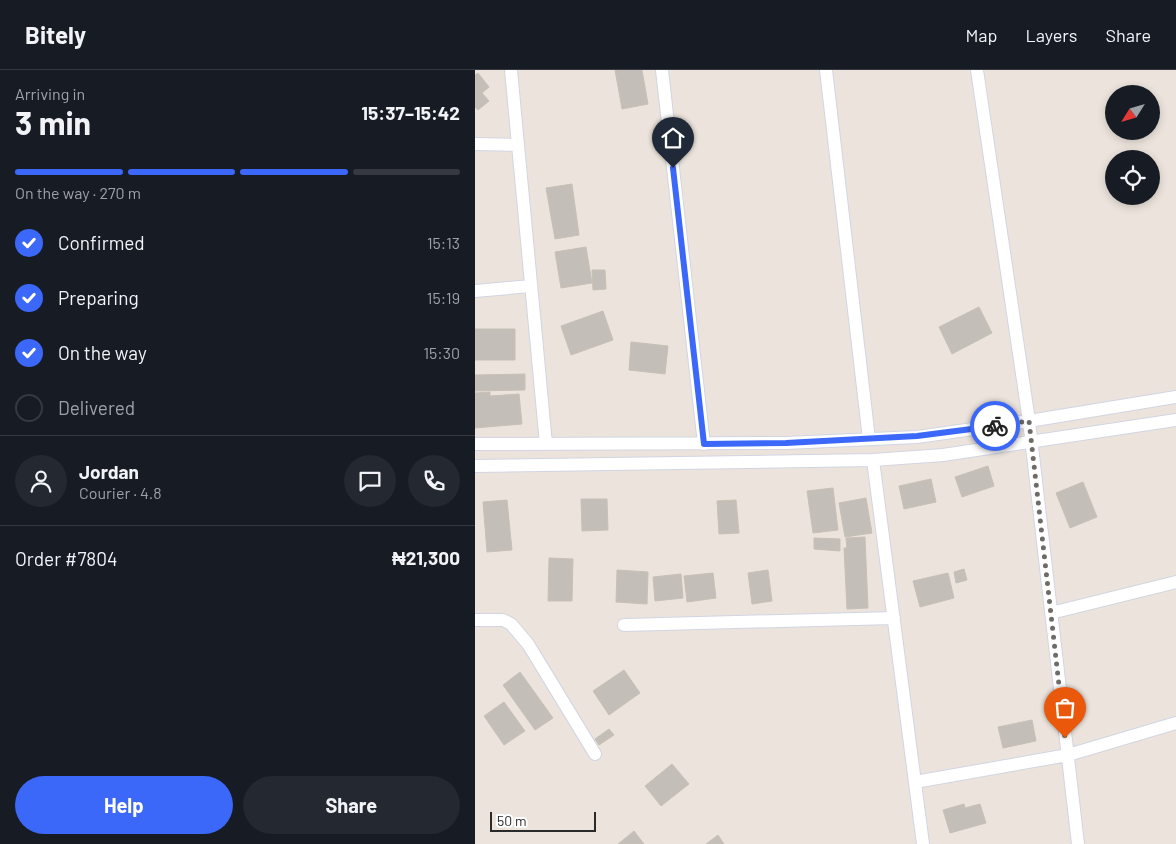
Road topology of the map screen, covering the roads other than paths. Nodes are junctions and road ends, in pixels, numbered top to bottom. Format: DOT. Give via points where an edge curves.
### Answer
graph roads {
  1 [pos="511,70"];
  2 [pos="662,70"];
  3 [pos="826,70"];
  4 [pos="977,70"];
  5 [pos="475,144"];
  6 [pos="518,145"];
  7 [pos="531,286"];
  8 [pos="475,290"];
  9 [pos="1176,397"];
  10 [pos="1176,420"];
  11 [pos="1029,421"];
  12 [pos="869,439"];
  13 [pos="1030,442"];
  14 [pos="786,443"];
  15 [pos="475,444"];
  16 [pos="512,444"];
  17 [pos="546,444"];
  18 [pos="704,444"];
  19 [pos="873,460"];
  20 [pos="786,462"];
  21 [pos="475,466"];
  22 [pos="511,466"];
  23 [pos="1176,582"];
  24 [pos="1051,614"];
  25 [pos="894,618"];
  26 [pos="475,620"];
  27 [pos="624,625"];
  28 [pos="1176,723"];
  29 [pos="595,754"];
  30 [pos="1068,755"];
  31 [pos="915,782"];
  32 [pos="923,844"];
  33 [pos="1078,844"];
  1 -- 6 [label="street"];
  2 -- 18 [label="street"];
  3 -- 12 [label="street"];
  4 -- 11 [label="street"];
  5 -- 6 [label="street"];
  6 -- 7 [label="street"];
  7 -- 8 [label="street"];
  7 -- 17 [label="street"];
  9 -- 11 [label="street"];
  10 -- 13 [label="street"];
  11 -- 12 [label="street"];
  11 -- 13 [label="street"];
  12 -- 14 [label="street"];
  13 -- 19 [label="street" via="943,456"];
  13 -- 24 [label="street"];
  14 -- 18 [label="street"];
  14 -- 20 [label="street"];
  15 -- 16 [label="street"];
  16 -- 17 [label="street"];
  16 -- 22 [label="street"];
  17 -- 18 [label="street"];
  19 -- 20 [label="street"];
  19 -- 25 [label="street"];
  20 -- 22 [label="street"];
  21 -- 22 [label="street"];
  23 -- 24 [label="street"];
  24 -- 30 [label="street"];
  25 -- 27 [label="street"];
  25 -- 31 [label="street"];
  26 -- 29 [label="street" via="503,620 511,624 528,644"];
  28 -- 30 [label="street"];
  30 -- 31 [label="street"];
  30 -- 33 [label="street"];
  31 -- 32 [label="street"];
}
